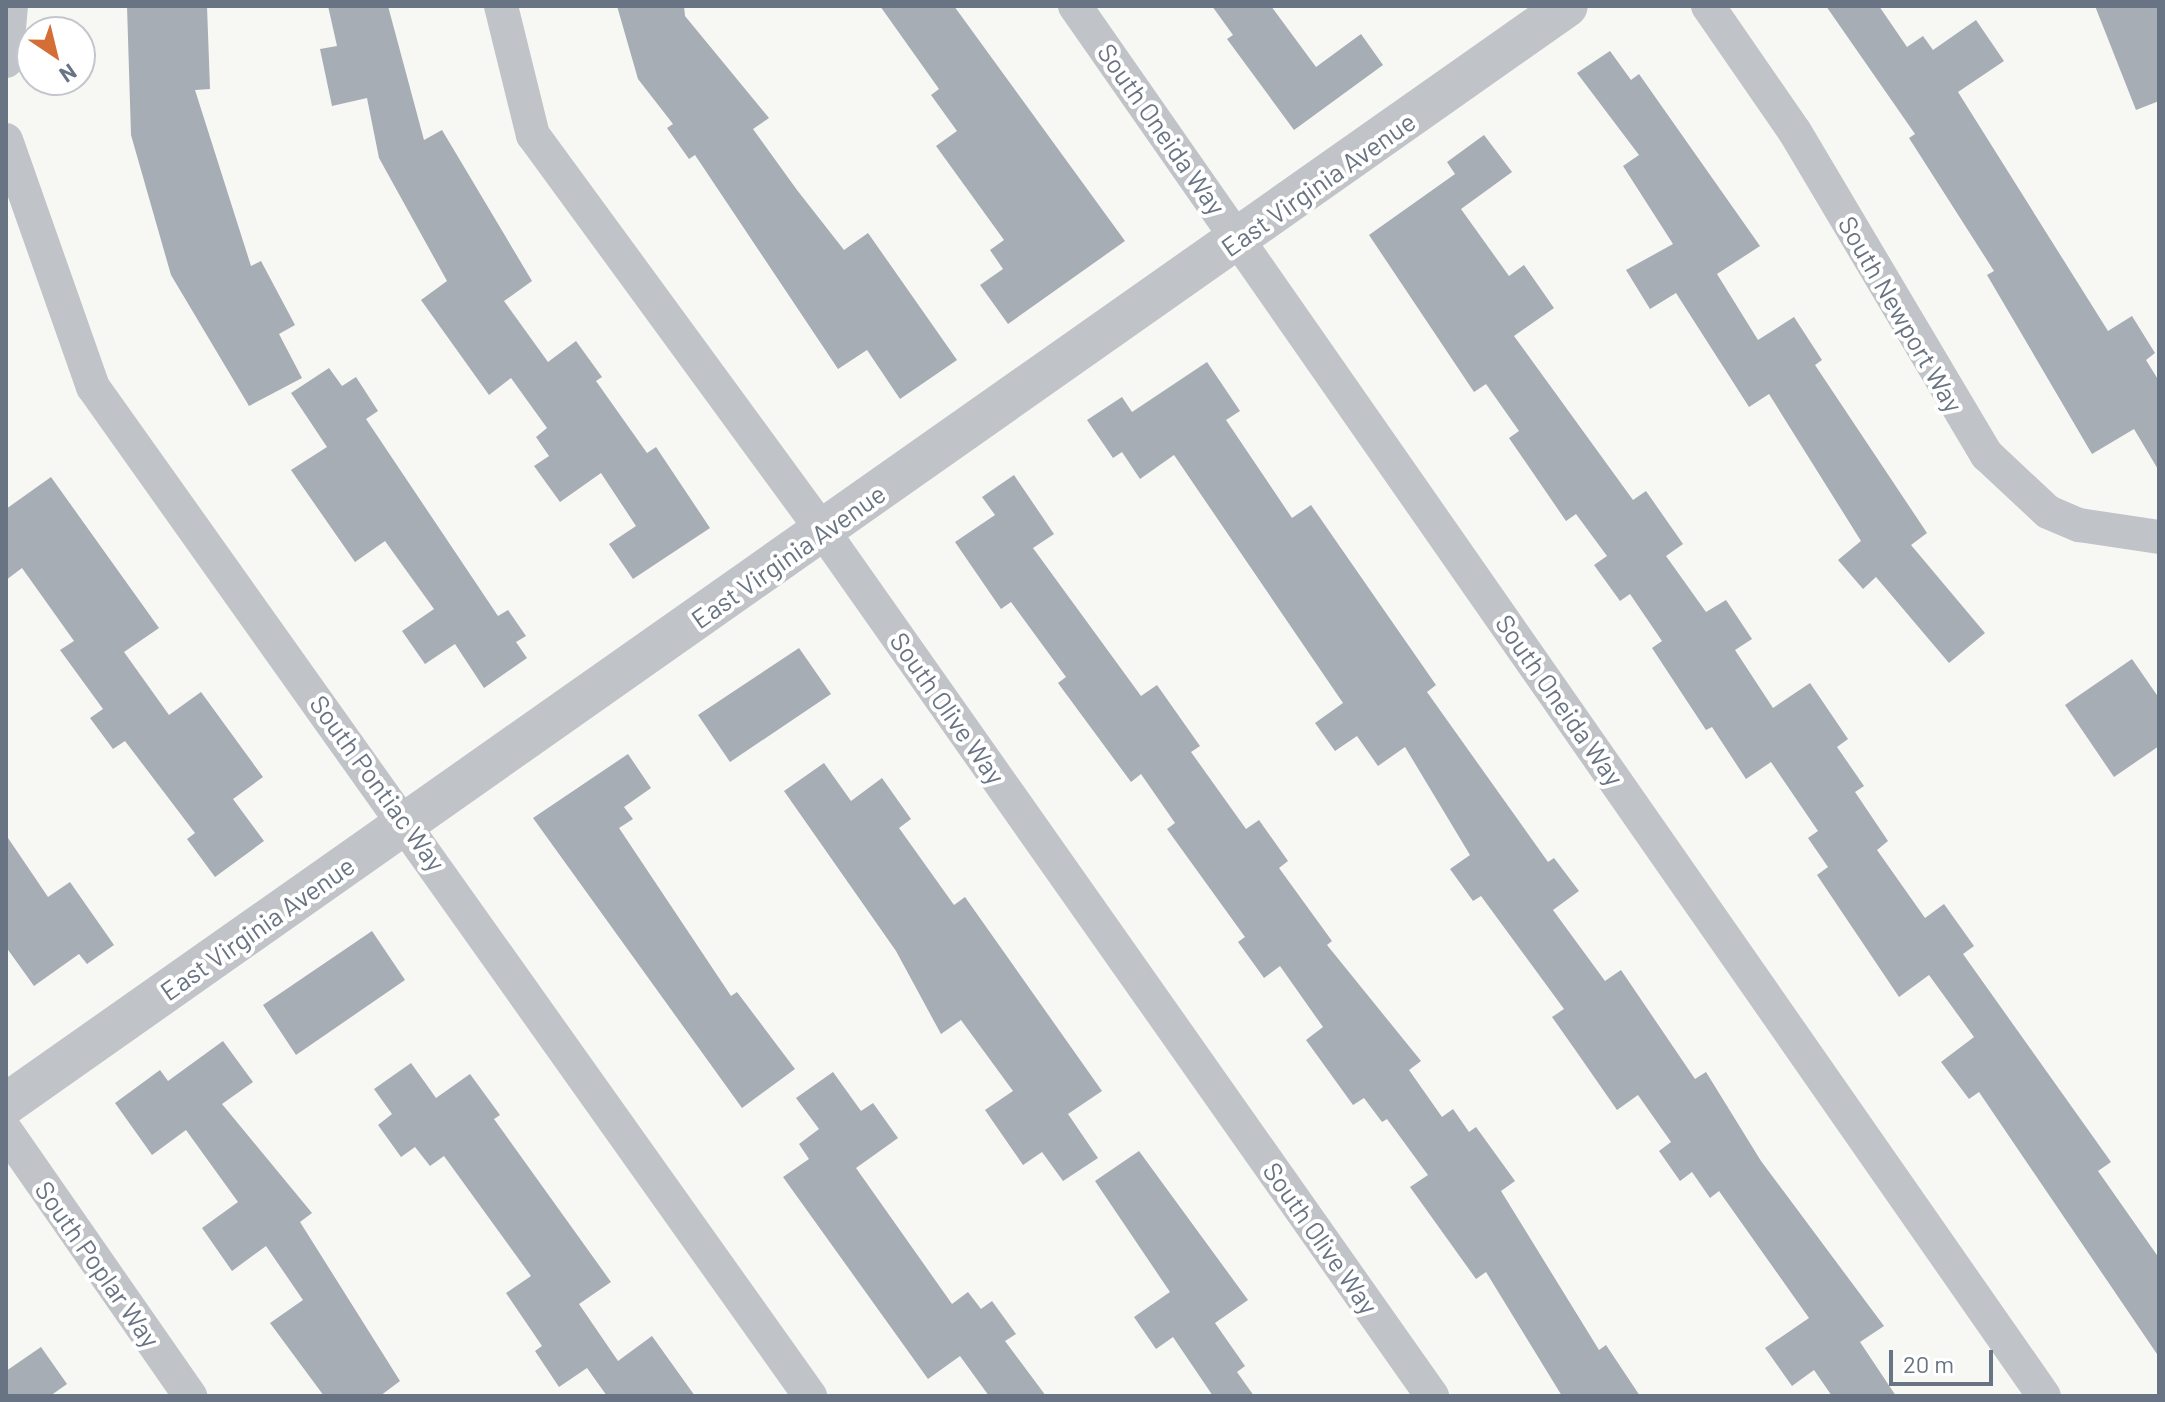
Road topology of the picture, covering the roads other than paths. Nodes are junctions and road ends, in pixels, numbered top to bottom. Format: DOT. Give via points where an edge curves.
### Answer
graph roads {
  1 [pos="11,6"];
  2 [pos="501,6"];
  3 [pos="1075,6"];
  4 [pos="1567,6"];
  5 [pos="1708,6"];
  6 [pos="6,61"];
  7 [pos="6,140"];
  8 [pos="1240,240"];
  9 [pos="823,531"];
  10 [pos="2159,537"];
  11 [pos="408,824"];
  12 [pos="6,1104"];
  13 [pos="6,1131"];
  14 [pos="190,1396"];
  15 [pos="810,1396"];
  16 [pos="1432,1396"];
  17 [pos="2044,1396"];
  1 -- 6 [label="street"];
  2 -- 9 [label="street, South Olive Way" via="533,135"];
  3 -- 8 [label="street, South Oneida Way"];
  4 -- 8 [label="street, East Virginia Avenue"];
  5 -- 10 [label="street, South Newport Way" via="1795,132 1987,455 2048,512 2079,525"];
  7 -- 11 [label="street, South Pontiac Way" via="93,387"];
  8 -- 9 [label="street, East Virginia Avenue"];
  8 -- 17 [label="street, South Oneida Way"];
  9 -- 11 [label="street, East Virginia Avenue"];
  9 -- 16 [label="street, South Olive Way"];
  11 -- 12 [label="street, East Virginia Avenue"];
  11 -- 15 [label="street, South Pontiac Way"];
  13 -- 14 [label="street, South Poplar Way"];
}
